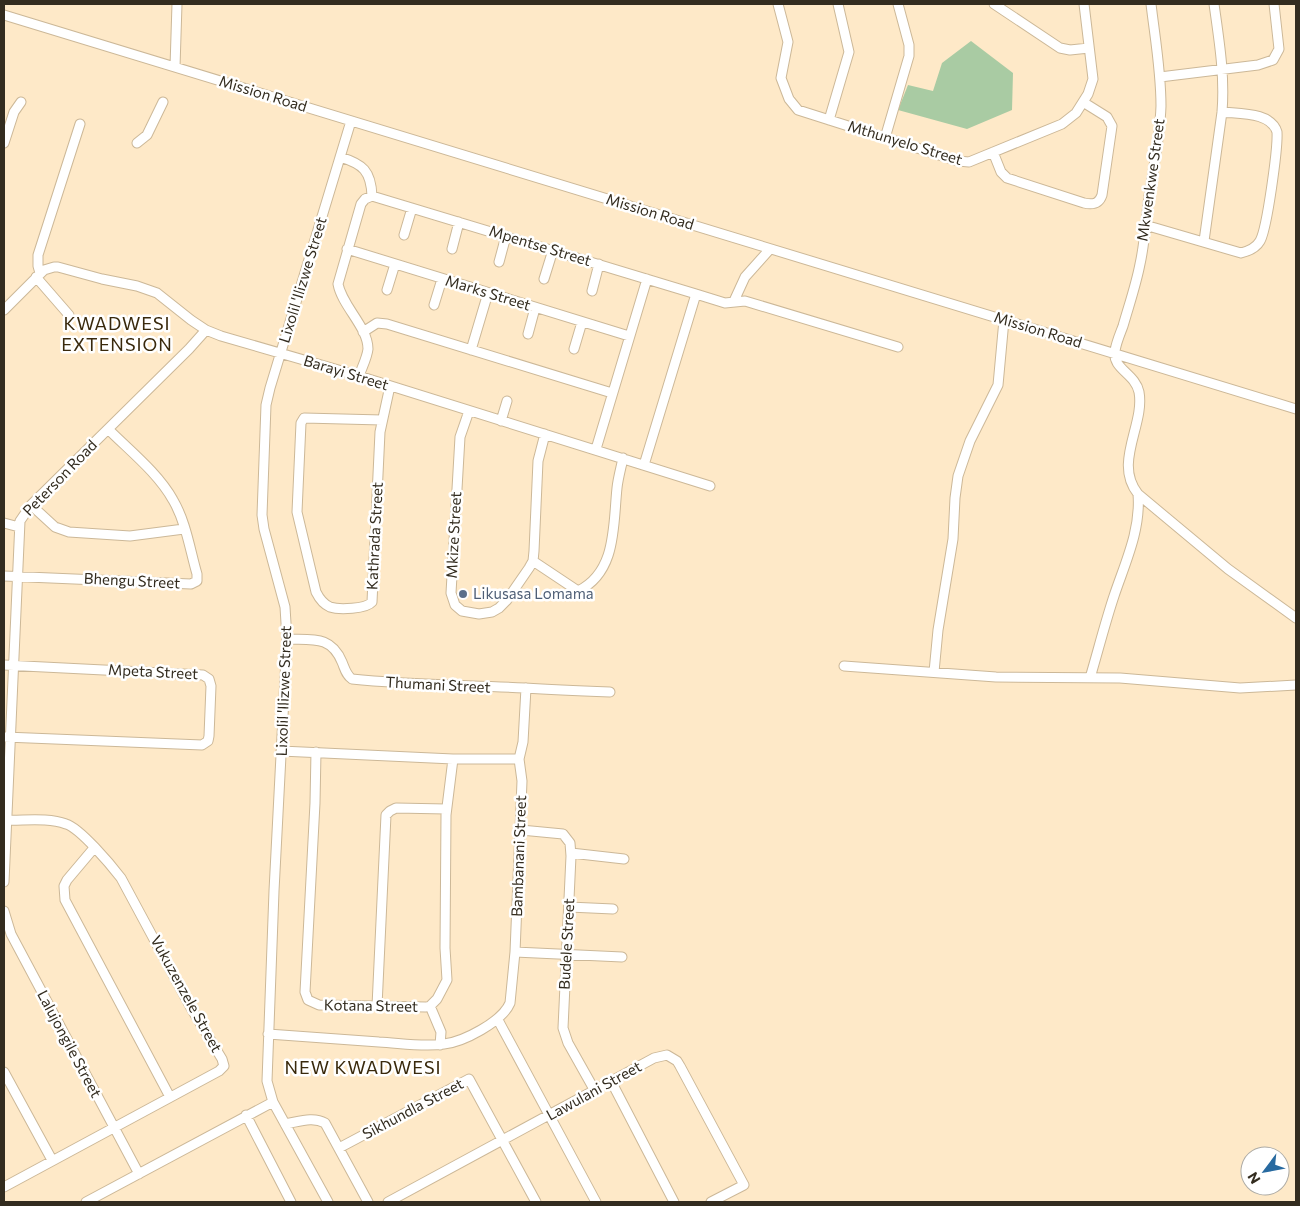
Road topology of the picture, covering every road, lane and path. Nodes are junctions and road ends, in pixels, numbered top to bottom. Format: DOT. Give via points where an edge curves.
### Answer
graph roads {
  1 [pos="177,4"];
  2 [pos="778,4"];
  3 [pos="838,4"];
  4 [pos="898,4"];
  5 [pos="994,4"];
  6 [pos="1084,4"];
  7 [pos="1151,4"];
  8 [pos="1214,4"];
  9 [pos="1274,4"];
  10 [pos="4,16"];
  11 [pos="1089,48"];
  12 [pos="175,67"];
  13 [pos="1223,69"];
  14 [pos="1160,76"];
  15 [pos="21,102"];
  16 [pos="163,102"];
  17 [pos="1083,102"];
  18 [pos="1222,112"];
  19 [pos="830,120"];
  20 [pos="351,121"];
  21 [pos="80,124"];
  22 [pos="885,138"];
  23 [pos="4,143"];
  24 [pos="137,143"];
  25 [pos="993,152"];
  26 [pos="340,158"];
  27 [pos="372,196"];
  28 [pos="412,208"];
  29 [pos="460,222"];
  30 [pos="1145,225"];
  31 [pos="404,235"];
  32 [pos="506,236"];
  33 [pos="1204,241"];
  34 [pos="452,248"];
  35 [pos="347,249"];
  36 [pos="770,249"];
  37 [pos="552,250"];
  38 [pos="498,262"];
  39 [pos="395,264"];
  40 [pos="599,264"];
  41 [pos="38,275"];
  42 [pos="442,279"];
  43 [pos="544,279"];
  44 [pos="647,279"];
  45 [pos="387,290"];
  46 [pos="592,290"];
  47 [pos="488,293"];
  48 [pos="696,294"];
  49 [pos="734,301"];
  50 [pos="434,305"];
  51 [pos="535,308"];
  52 [pos="4,310"];
  53 [pos="69,315"];
  54 [pos="1004,320"];
  55 [pos="582,322"];
  56 [pos="206,330"];
  57 [pos="363,332"];
  58 [pos="528,334"];
  59 [pos="629,336"];
  60 [pos="898,347"];
  61 [pos="574,349"];
  62 [pos="472,350"];
  63 [pos="1114,352"];
  64 [pos="280,354"];
  65 [pos="359,376"];
  66 [pos="390,386"];
  67 [pos="612,392"];
  68 [pos="507,401"];
  69 [pos="1296,409"];
  70 [pos="469,411"];
  71 [pos="382,420"];
  72 [pos="501,421"];
  73 [pos="108,429"];
  74 [pos="545,434"];
  75 [pos="596,449"];
  76 [pos="623,458"];
  77 [pos="644,465"];
  78 [pos="710,486"];
  79 [pos="1138,494"];
  80 [pos="32,505"];
  81 [pos="4,523"];
  82 [pos="18,527"];
  83 [pos="184,529"];
  84 [pos="533,561"];
  85 [pos="4,576"];
  86 [pos="17,576"];
  87 [pos="1296,618"];
  88 [pos="287,639"];
  89 [pos="8,666"];
  90 [pos="844,666"];
  91 [pos="934,672"];
  92 [pos="1090,678"];
  93 [pos="1296,685"];
  94 [pos="526,688"];
  95 [pos="610,692"];
  96 [pos="7,737"];
  97 [pos="281,751"];
  98 [pos="316,752"];
  99 [pos="453,759"];
  100 [pos="519,759"];
  101 [pos="446,810"];
  102 [pos="5,820"];
  103 [pos="521,830"];
  104 [pos="94,848"];
  105 [pos="571,853"];
  106 [pos="624,860"];
  107 [pos="4,882"];
  108 [pos="569,907"];
  109 [pos="613,909"];
  110 [pos="4,911"];
  111 [pos="515,952"];
  112 [pos="567,953"];
  113 [pos="622,957"];
  114 [pos="377,1006"];
  115 [pos="430,1006"];
  116 [pos="498,1020"];
  117 [pos="268,1034"];
  118 [pos="440,1045"];
  119 [pos="4,1072"];
  120 [pos="611,1081"];
  121 [pos="595,1091"];
  122 [pos="170,1097"];
  123 [pos="273,1102"];
  124 [pos="246,1116"];
  125 [pos="549,1116"];
  126 [pos="285,1124"];
  127 [pos="114,1127"];
  128 [pos="502,1141"];
  129 [pos="339,1148"];
  130 [pos="52,1160"];
  131 [pos="139,1174"];
  132 [pos="4,1187"];
  133 [pos="86,1202"];
  134 [pos="291,1202"];
  135 [pos="328,1202"];
  136 [pos="368,1202"];
  137 [pos="388,1202"];
  138 [pos="536,1202"];
  139 [pos="596,1202"];
  140 [pos="674,1202"];
  141 [pos="711,1202"];
  1 -- 12 [label="street"];
  2 -- 19 [label="street, Mthunyelo Street" via="788,42 781,78 786,92 793,105 803,112"];
  3 -- 19 [label="street" via="849,52"];
  4 -- 22 [label="street" via="909,56"];
  5 -- 11 [label="street" via="1060,48"];
  6 -- 11 [label="street, Mthunyelo Street"];
  7 -- 14 [label="street, Mkwenkwe Street"];
  8 -- 13 [label="street"];
  9 -- 13 [label="street" via="1279,43 1273,60"];
  10 -- 12 [label="street, Mission Road"];
  11 -- 17 [label="street, Mthunyelo Street" via="1093,79"];
  12 -- 20 [label="street, Mission Road"];
  13 -- 14 [label="street"];
  13 -- 18 [label="street"];
  14 -- 30 [label="street, Mkwenkwe Street" via="1160,118"];
  15 -- 23 [label="street" via="14,112"];
  16 -- 24 [label="street" via="147,135"];
  17 -- 25 [label="street, Mthunyelo Street" via="1066,122"];
  17 -- 25 [label="street" via="1106,117 1112,126 1102,195 1095,204 1007,178"];
  18 -- 33 [label="street"];
  18 -- 33 [label="street" via="1264,118 1276,127 1277,138 1259,242 1253,249 1241,253"];
  19 -- 22 [label="street, Mthunyelo Street"];
  20 -- 26 [label="street, Lixolil 'Ilizwe Street"];
  20 -- 36 [label="street, Mission Road"];
  21 -- 41 [label="street" via="38,255"];
  22 -- 25 [label="street, Mthunyelo Street" via="964,162"];
  26 -- 27 [label="street" via="350,160 365,170 371,182"];
  26 -- 64 [label="street, Lixolil 'Ilizwe Street"];
  27 -- 28 [label="street, Mpentse Street"];
  27 -- 35 [label="street" via="361,204"];
  28 -- 29 [label="street, Mpentse Street"];
  28 -- 31 [label="street"];
  29 -- 32 [label="street, Mpentse Street"];
  29 -- 34 [label="street"];
  30 -- 33 [label="street"];
  30 -- 63 [label="street, Mkwenkwe Street" via="1137,277"];
  32 -- 37 [label="street, Mpentse Street"];
  32 -- 38 [label="street"];
  35 -- 39 [label="street, Marks Street"];
  35 -- 57 [label="street" via="339,289"];
  36 -- 49 [label="street" via="744,277"];
  36 -- 54 [label="street, Mission Road"];
  37 -- 40 [label="street, Mpentse Street"];
  37 -- 43 [label="street"];
  39 -- 42 [label="street, Marks Street"];
  39 -- 45 [label="street"];
  40 -- 44 [label="street, Mpentse Street"];
  40 -- 46 [label="street"];
  41 -- 52 [label="street"];
  41 -- 53 [label="street"];
  41 -- 56 [label="street, Barayi Street" via="48,268 58,267 137,286 157,293"];
  42 -- 47 [label="street, Marks Street"];
  42 -- 50 [label="street"];
  44 -- 48 [label="street, Mpentse Street"];
  44 -- 59 [label="street"];
  47 -- 51 [label="street, Marks Street"];
  47 -- 62 [label="street"];
  48 -- 49 [label="street, Mpentse Street" via="721,303"];
  48 -- 77 [label="street"];
  49 -- 60 [label="street, Mpentse Street" via="745,301"];
  51 -- 55 [label="street, Marks Street"];
  51 -- 58 [label="street"];
  54 -- 63 [label="street, Mission Road"];
  54 -- 91 [label="street" via="998,385 970,441 958,476 954,539"];
  55 -- 59 [label="street, Marks Street"];
  55 -- 61 [label="street"];
  56 -- 64 [label="street, Barayi Street"];
  56 -- 73 [label="street, Peterson Road"];
  57 -- 62 [label="street" via="376,324 387,324"];
  57 -- 65 [label="street" via="367,352"];
  59 -- 67 [label="street"];
  62 -- 67 [label="street"];
  63 -- 69 [label="street, Mission Road"];
  63 -- 79 [label="street" via="1117,365 1130,375 1138,390 1139,401 1128,456 1129,478"];
  64 -- 65 [label="street, Barayi Street"];
  64 -- 88 [label="street, Lixolil 'Ilizwe Street" via="266,406 262,515 285,607"];
  65 -- 66 [label="street, Barayi Street"];
  66 -- 70 [label="street, Barayi Street"];
  66 -- 71 [label="street, Kathrada Street"];
  67 -- 75 [label="street"];
  68 -- 72 [label="street"];
  70 -- 72 [label="street, Barayi Street"];
  70 -- 84 [label="street, Mkize Street" via="460,437 451,593 455,605 466,613 487,614 495,610 507,600"];
  71 -- 71 [label="street, Kathrada Street" via="372,602 357,608 329,606 316,592 297,512 301,423 304,418"];
  72 -- 74 [label="street, Barayi Street"];
  73 -- 80 [label="street, Peterson Road"];
  73 -- 83 [label="street, Bhengu Street" via="168,491 178,508"];
  74 -- 75 [label="street, Barayi Street"];
  74 -- 84 [label="street" via="537,467"];
  75 -- 76 [label="street, Barayi Street"];
  76 -- 77 [label="street, Barayi Street"];
  76 -- 84 [label="street" via="610,553 594,578 578,591"];
  77 -- 78 [label="street, Barayi Street"];
  79 -- 87 [label="street" via="1228,569"];
  79 -- 92 [label="street" via="1137,528"];
  80 -- 82 [label="street, Peterson Road"];
  80 -- 83 [label="street" via="56,527 69,532 130,536"];
  81 -- 82 [label="street"];
  82 -- 86 [label="street, Peterson Road"];
  83 -- 86 [label="street, Bhengu Street" via="198,578 194,583"];
  85 -- 86 [label="street, Bhengu Street"];
  86 -- 89 [label="street, Peterson Road"];
  88 -- 94 [label="street, Thumani Street" via="324,641 337,653 352,679 434,686"];
  88 -- 97 [label="street, Lixolil 'Ilizwe Street"];
  89 -- 96 [label="street, Peterson Road"];
  89 -- 96 [label="street, Mpeta Street" via="203,675 209,678 211,686 209,736 202,745"];
  90 -- 91 [label="street"];
  91 -- 92 [label="street" via="1003,678"];
  92 -- 93 [label="street" via="1240,688"];
  94 -- 95 [label="street, Thumani Street"];
  94 -- 100 [label="street, Bambanani Street" via="524,742"];
  96 -- 102 [label="street, Peterson Road"];
  97 -- 98 [label="street"];
  97 -- 117 [label="street, Lixolil 'Ilizwe Street"];
  98 -- 99 [label="street"];
  98 -- 114 [label="street, Kotana Street" via="305,992 308,1000 316,1005"];
  99 -- 100 [label="street"];
  99 -- 101 [label="street, Kotana Street"];
  100 -- 103 [label="street, Bambanani Street"];
  101 -- 114 [label="street" via="396,808 386,815"];
  101 -- 115 [label="street, Kotana Street" via="447,980"];
  102 -- 104 [label="street, Vukuzenzele Street" via="64,823"];
  102 -- 107 [label="street"];
  103 -- 105 [label="street" via="563,834 568,839"];
  103 -- 111 [label="street, Bambanani Street"];
  104 -- 122 [label="street" via="66,880 65,900"];
  104 -- 122 [label="street, Vukuzenzele Street" via="121,878 222,1059 224,1066 219,1071"];
  105 -- 106 [label="street"];
  105 -- 108 [label="street, Budele Street"];
  108 -- 109 [label="street"];
  108 -- 112 [label="street, Budele Street"];
  110 -- 127 [label="street, Lalujongile Street" via="11,934"];
  111 -- 112 [label="street"];
  111 -- 116 [label="street, Bambanani Street" via="510,1004"];
  112 -- 113 [label="street"];
  112 -- 121 [label="street, Budele Street" via="564,1032"];
  114 -- 115 [label="street, Kotana Street"];
  115 -- 118 [label="street" via="441,1032"];
  116 -- 118 [label="street" via="456,1041"];
  116 -- 125 [label="street"];
  117 -- 118 [label="street"];
  117 -- 123 [label="street, Lixolil 'Ilizwe Street" via="266,1081"];
  119 -- 130 [label="street"];
  120 -- 121 [label="street, Lawulani Street"];
  120 -- 140 [label="street"];
  120 -- 141 [label="street, Lawulani Street" via="660,1056 667,1055 677,1061 744,1184"];
  121 -- 125 [label="street, Lawulani Street"];
  122 -- 127 [label="street, Vukuzenzele Street"];
  123 -- 124 [label="street"];
  123 -- 126 [label="street, Lixolil 'Ilizwe Street"];
  124 -- 131 [label="street"];
  124 -- 134 [label="street"];
  125 -- 128 [label="street, Lawulani Street"];
  125 -- 139 [label="street"];
  126 -- 129 [label="street" via="322,1121"];
  126 -- 135 [label="street, Lixolil 'Ilizwe Street"];
  127 -- 130 [label="street, Vukuzenzele Street"];
  127 -- 131 [label="street, Lalujongile Street"];
  128 -- 129 [label="street, Sikhundla Street" via="469,1079"];
  128 -- 137 [label="street, Lawulani Street"];
  128 -- 138 [label="street, Sikhundla Street"];
  129 -- 136 [label="street"];
  130 -- 132 [label="street, Vukuzenzele Street"];
  131 -- 133 [label="street"];
}
